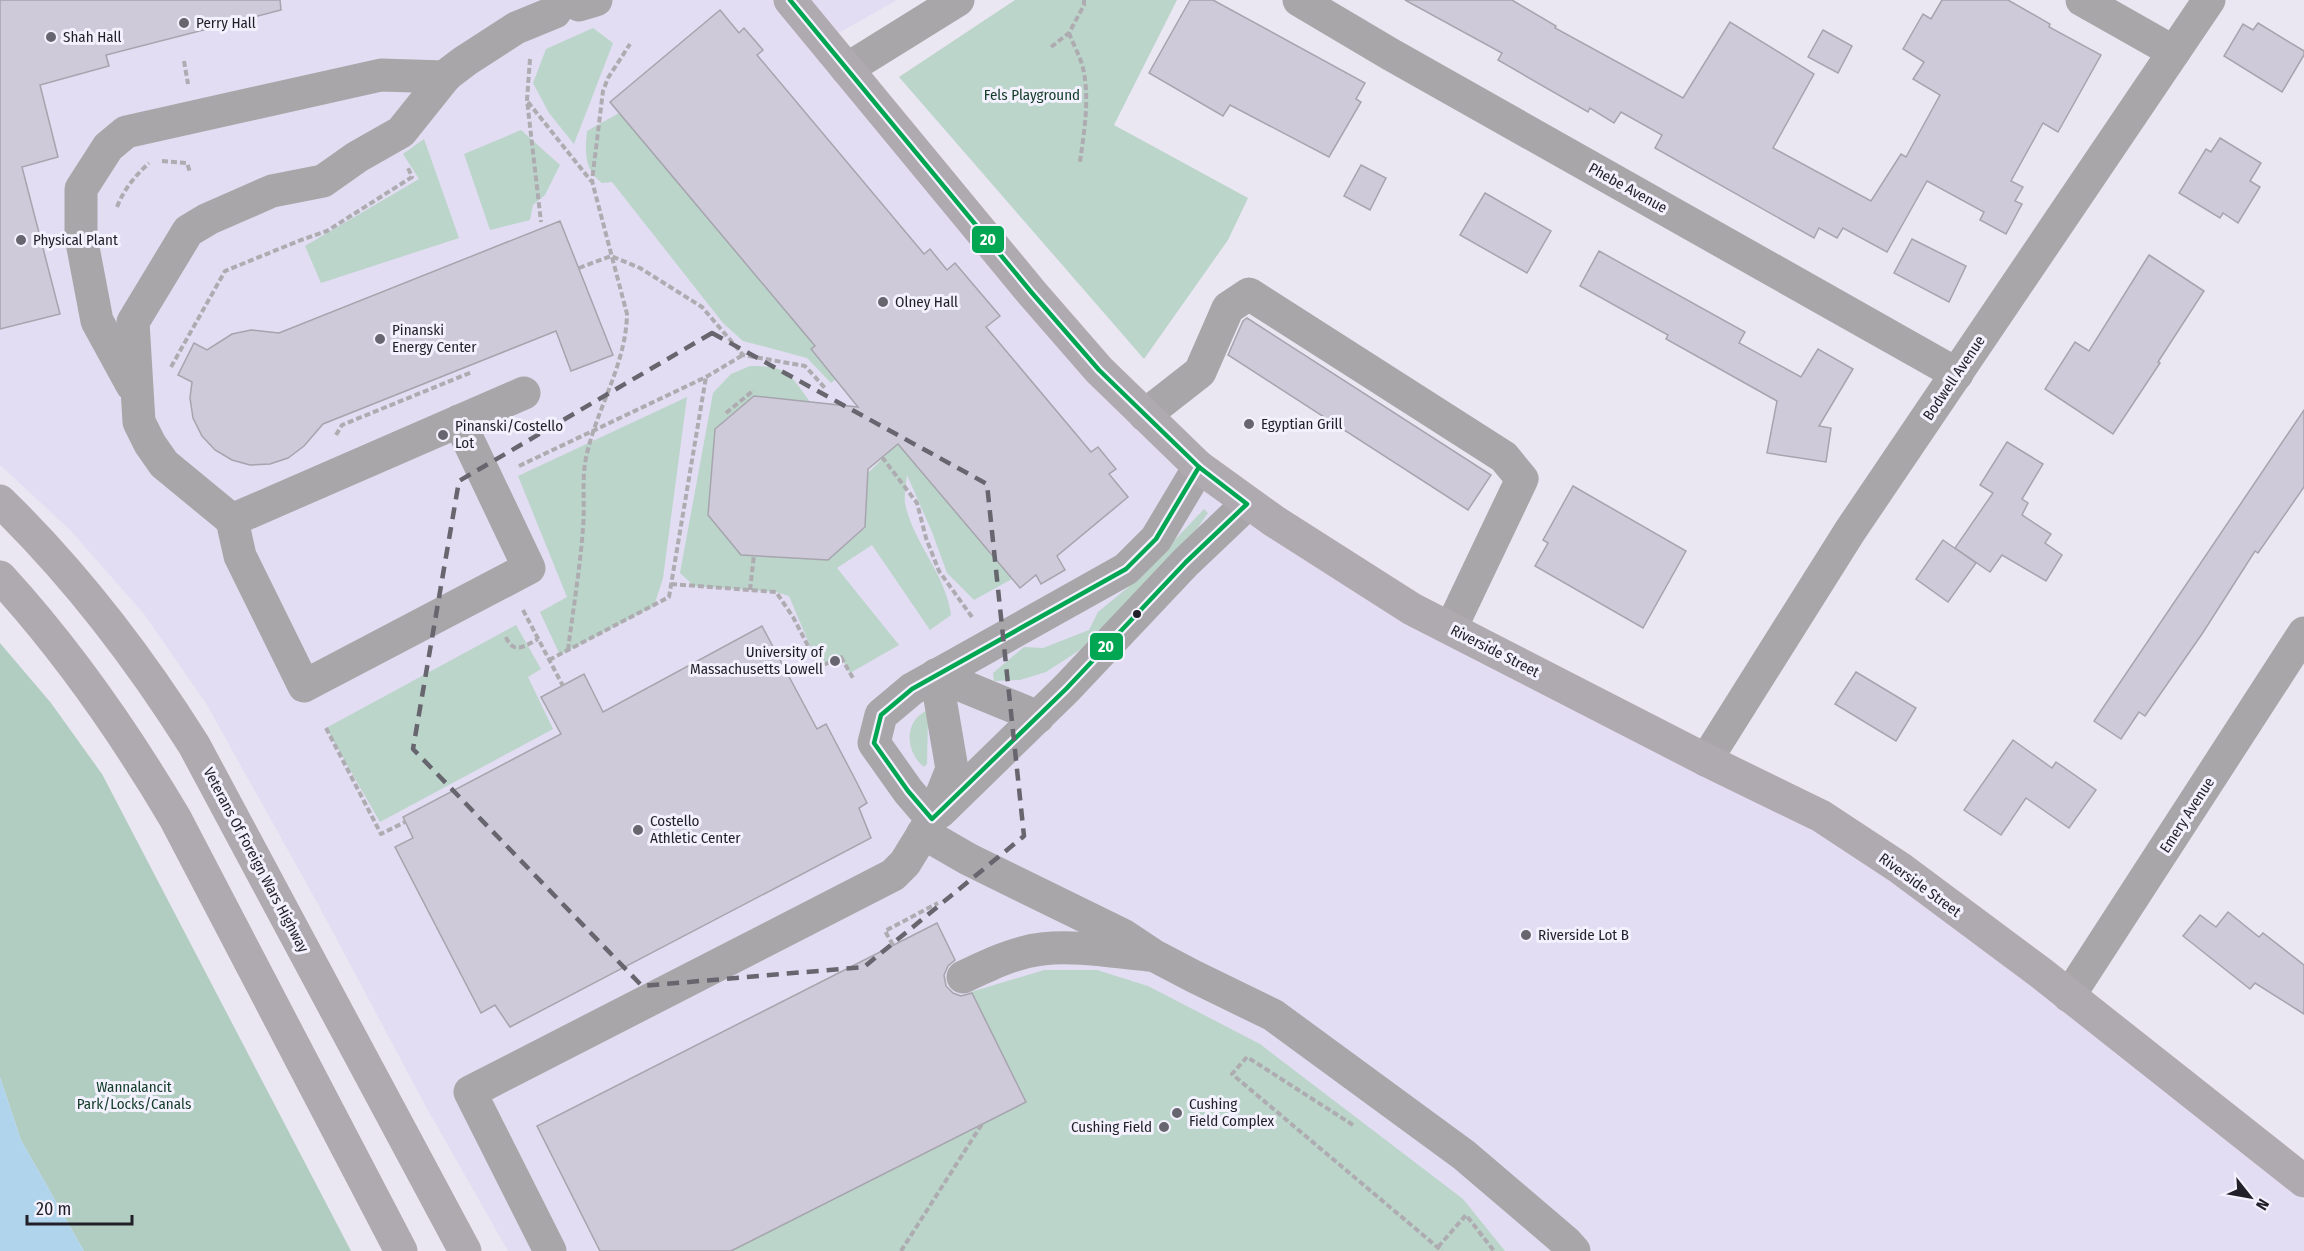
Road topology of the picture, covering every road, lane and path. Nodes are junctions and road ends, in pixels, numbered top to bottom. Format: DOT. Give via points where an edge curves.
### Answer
graph roads {
  1 [pos="790,0"];
  2 [pos="958,0"];
  3 [pos="1084,0"];
  4 [pos="1299,0"];
  5 [pos="2082,0"];
  6 [pos="2209,0"];
  7 [pos="577,6"];
  8 [pos="1069,33"];
  9 [pos="630,44"];
  10 [pos="1051,47"];
  11 [pos="2174,52"];
  12 [pos="521,59"];
  13 [pos="847,69"];
  14 [pos="445,77"];
  15 [pos="527,100"];
  16 [pos="403,158"];
  17 [pos="1080,162"];
  18 [pos="190,172"];
  19 [pos="592,181"];
  20 [pos="114,216"];
  21 [pos="541,222"];
  22 [pos="611,256"];
  23 [pos="579,268"];
  24 [pos="743,355"];
  25 [pos="169,371"];
  26 [pos="472,372"];
  27 [pos="1957,374"];
  28 [pos="706,377"];
  29 [pos="825,388"];
  30 [pos="754,390"];
  31 [pos="524,393"];
  32 [pos="138,394"];
  33 [pos="726,413"];
  34 [pos="1145,415"];
  35 [pos="459,421"];
  36 [pos="594,429"];
  37 [pos="331,443"];
  38 [pos="882,457"];
  39 [pos="1199,467"];
  40 [pos="487,480"];
  41 [pos="0,501"];
  42 [pos="1247,504"];
  43 [pos="232,520"];
  44 [pos="754,555"];
  45 [pos="0,578"];
  46 [pos="507,580"];
  47 [pos="671,584"];
  48 [pos="750,590"];
  49 [pos="974,620"];
  50 [pos="1451,628"];
  51 [pos="2304,633"];
  52 [pos="506,637"];
  53 [pos="538,639"];
  54 [pos="568,650"];
  55 [pos="549,660"];
  56 [pos="936,675"];
  57 [pos="854,680"];
  58 [pos="563,686"];
  59 [pos="1038,717"];
  60 [pos="326,728"];
  61 [pos="1706,760"];
  62 [pos="405,822"];
  63 [pos="928,826"];
  64 [pos="938,903"];
  65 [pos="1092,920"];
  66 [pos="893,945"];
  67 [pos="1153,955"];
  68 [pos="2069,996"];
  69 [pos="982,1124"];
  70 [pos="1353,1125"];
  71 [pos="2304,1181"];
  72 [pos="1440,1249"];
  73 [pos="401,1251"];
  74 [pos="465,1251"];
  75 [pos="550,1251"];
  76 [pos="901,1251"];
  77 [pos="1494,1251"];
  78 [pos="1574,1251"];
  1 -- 13 [label="main road, Riverside Street"];
  2 -- 13 [label="street"];
  3 -- 8 [label="path"];
  4 -- 27 [label="street, Phebe Avenue"];
  5 -- 11 [label="street"];
  6 -- 11 [label="street, Bodwell Avenue"];
  7 -- 14 [label="street" via="516,28"];
  8 -- 10 [label="path"];
  8 -- 17 [label="path" via="1085,88"];
  9 -- 19 [label="path" via="603,91"];
  11 -- 27 [label="street, Bodwell Avenue"];
  12 -- 15 [label="path" via="530,52"];
  13 -- 34 [label="main road, Riverside Street" via="1032,293 1099,370"];
  14 -- 32 [label="street" via="375,126 357,157 322,180 272,191 188,231 133,322"];
  14 -- 32 [label="street" via="381,75 126,132 108,147 81,189 81,237 97,321"];
  15 -- 19 [label="path"];
  15 -- 21 [label="path"];
  16 -- 25 [label="path" via="412,177 327,231 225,271"];
  18 -- 20 [label="path" via="187,163 152,160 123,194"];
  19 -- 22 [label="path"];
  22 -- 23 [label="path"];
  22 -- 24 [label="path" via="640,268 702,307"];
  22 -- 36 [label="path" via="627,314 627,330 616,374"];
  24 -- 28 [label="path"];
  24 -- 29 [label="path" via="806,366"];
  26 -- 37 [label="path" via="342,425"];
  27 -- 61 [label="street, Bodwell Avenue" via="1851,531"];
  28 -- 36 [label="path"];
  28 -- 47 [label="path"];
  30 -- 33 [label="path"];
  31 -- 35 [label="street"];
  32 -- 43 [label="street" via="140,422 150,444 165,464"];
  34 -- 39 [label="main road, Riverside Street"];
  34 -- 50 [label="street" via="1200,372 1228,308 1249,294 1504,457 1522,479"];
  35 -- 40 [label="street"];
  35 -- 43 [label="street"];
  36 -- 40 [label="path"];
  36 -- 54 [label="path" via="585,464 583,528"];
  38 -- 49 [label="path" via="917,503 939,571"];
  39 -- 42 [label="main road, Riverside Street"];
  39 -- 56 [label="street" via="1156,539 1126,569"];
  40 -- 46 [label="street" via="529,568"];
  41 -- 74 [label="main road, Veterans Of Foreign Wars Highway" via="92,601 162,694 194,745"];
  42 -- 50 [label="main road, Riverside Street" via="1412,609"];
  42 -- 59 [label="street"];
  43 -- 46 [label="street" via="240,556 304,686"];
  44 -- 48 [label="path"];
  45 -- 73 [label="main road" via="86,679 143,764"];
  46 -- 53 [label="path"];
  47 -- 48 [label="path"];
  47 -- 54 [label="path" via="669,597"];
  48 -- 57 [label="path" via="776,592 819,667 841,657"];
  50 -- 61 [label="main road, Riverside Street"];
  51 -- 68 [label="street, Emery Avenue"];
  52 -- 53 [label="path" via="515,648"];
  53 -- 55 [label="path"];
  54 -- 55 [label="path"];
  55 -- 58 [label="path"];
  56 -- 59 [label="street"];
  56 -- 63 [label="street" via="952,769"];
  56 -- 63 [label="street" via="881,715 874,743"];
  59 -- 63 [label="street"];
  60 -- 62 [label="path" via="381,834"];
  61 -- 68 [label="main road, Riverside Street" via="1821,816 1900,868"];
  63 -- 65 [label="street" via="968,860"];
  63 -- 75 [label="street" via="893,875 470,1092"];
  64 -- 66 [label="path" via="885,931"];
  65 -- 67 [label="street" via="1123,934"];
  65 -- 67 [label="street" via="1037,928 959,968 987,965 1041,949"];
  67 -- 78 [label="street" via="1273,1015 1464,1155"];
  68 -- 71 [label="main road, Riverside Street"];
  69 -- 76 [label="path"];
  70 -- 72 [label="path" via="1247,1058 1232,1074"];
  72 -- 77 [label="path" via="1466,1215"];
}
